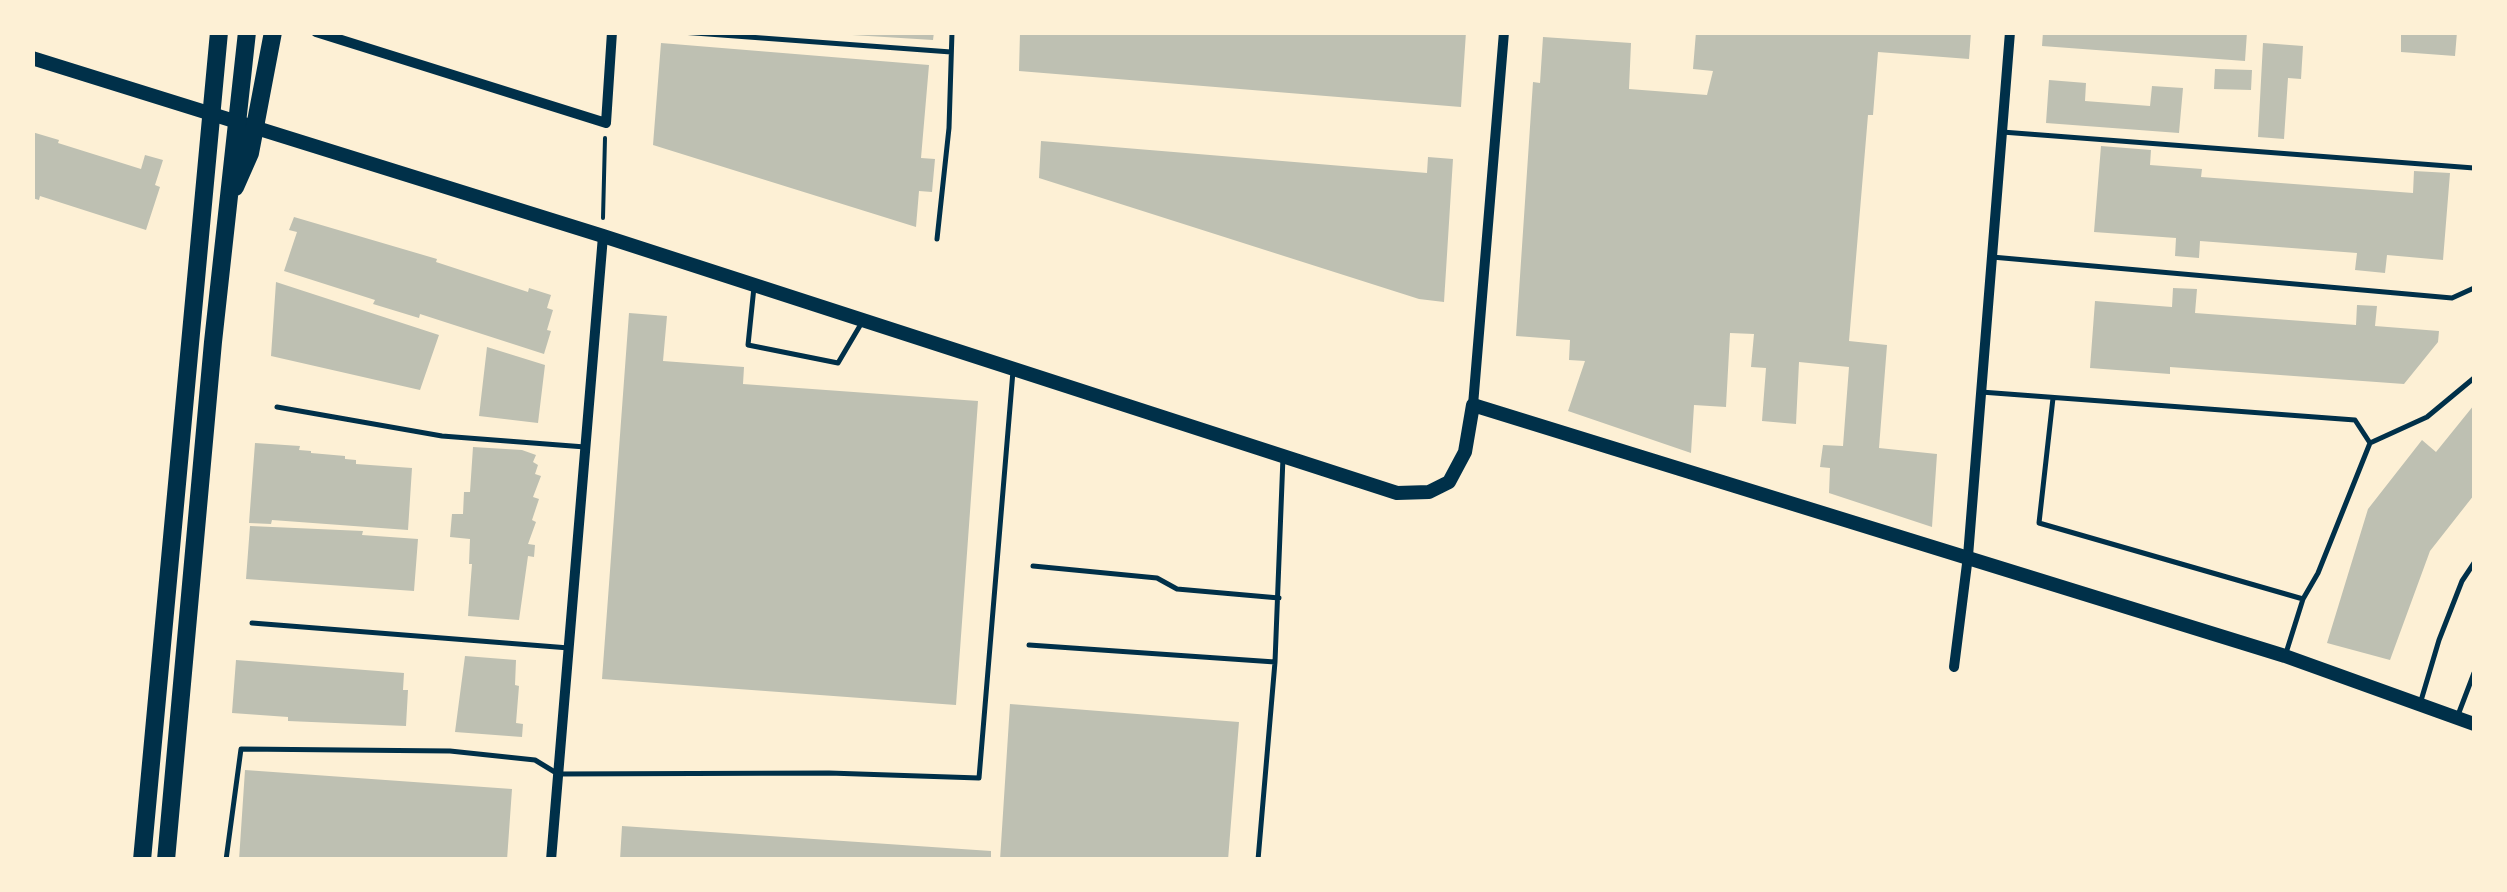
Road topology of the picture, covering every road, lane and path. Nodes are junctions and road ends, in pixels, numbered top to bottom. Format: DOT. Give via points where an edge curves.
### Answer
graph roads {
  1 [pos="218,32"];
  2 [pos="246,32"];
  3 [pos="273,32"];
  4 [pos="316,32"];
  5 [pos="612,32"];
  6 [pos="681,32"];
  7 [pos="952,32"];
  8 [pos="1504,32"];
  9 [pos="2010,32"];
  10 [pos="951,52"];
  11 [pos="32,58"];
  12 [pos="606,123"];
  13 [pos="2002,132"];
  14 [pos="2474,168"];
  15 [pos="228,201"];
  16 [pos="603,236"];
  17 [pos="937,239"];
  18 [pos="1992,257"];
  19 [pos="754,284"];
  20 [pos="2474,288"];
  21 [pos="864,319"];
  22 [pos="1014,368"];
  23 [pos="2474,378"];
  24 [pos="1981,392"];
  25 [pos="2053,398"];
  26 [pos="1473,405"];
  27 [pos="278,406"];
  28 [pos="2370,442"];
  29 [pos="585,447"];
  30 [pos="1284,454"];
  31 [pos="1968,556"];
  32 [pos="2474,564"];
  33 [pos="1033,566"];
  34 [pos="1278,598"];
  35 [pos="2303,599"];
  36 [pos="252,622"];
  37 [pos="1029,645"];
  38 [pos="568,648"];
  39 [pos="2285,656"];
  40 [pos="1274,662"];
  41 [pos="1954,667"];
  42 [pos="2474,674"];
  43 [pos="2420,704"];
  44 [pos="2457,718"];
  45 [pos="2474,724"];
  46 [pos="558,774"];
  47 [pos="142,860"];
  48 [pos="166,860"];
  49 [pos="226,860"];
  50 [pos="551,860"];
  51 [pos="1258,860"];
  1 -- 47 [label="highway"];
  2 -- 15 [label="highway"];
  3 -- 15 [label="highway" via="250,153"];
  4 -- 12 [label="street"];
  5 -- 12 [label="street"];
  6 -- 10 [label="lane"];
  7 -- 10 [label="lane"];
  8 -- 26 [label="street"];
  9 -- 13 [label="street"];
  10 -- 17 [label="lane"];
  11 -- 16 [label="street"];
  12 -- 16 [label="path"];
  13 -- 14 [label="lane"];
  13 -- 18 [label="street"];
  15 -- 48 [label="highway"];
  16 -- 19 [label="street"];
  16 -- 29 [label="street"];
  18 -- 20 [label="lane" via="2452,298"];
  18 -- 24 [label="street"];
  19 -- 21 [label="street"];
  19 -- 21 [label="lane" via="748,344 838,363"];
  21 -- 22 [label="street"];
  22 -- 30 [label="street"];
  22 -- 46 [label="lane" via="979,778"];
  23 -- 28 [label="lane" via="2427,417"];
  24 -- 25 [label="lane"];
  24 -- 31 [label="street"];
  25 -- 28 [label="lane" via="2355,420"];
  25 -- 35 [label="lane" via="2038,523"];
  26 -- 30 [label="street" via="1459,466 1450,482 1429,492 1397,493"];
  26 -- 31 [label="street"];
  27 -- 29 [label="lane" via="442,436"];
  28 -- 35 [label="lane"];
  29 -- 38 [label="street"];
  30 -- 34 [label="lane"];
  31 -- 39 [label="street"];
  31 -- 41 [label="street"];
  32 -- 43 [label="lane" via="2439,640"];
  33 -- 34 [label="lane"];
  34 -- 40 [label="lane"];
  35 -- 39 [label="lane"];
  36 -- 38 [label="lane"];
  37 -- 40 [label="lane"];
  38 -- 46 [label="street"];
  39 -- 43 [label="street"];
  40 -- 51 [label="lane"];
  42 -- 44 [label="lane"];
  43 -- 44 [label="street"];
  44 -- 45 [label="street"];
  46 -- 49 [label="lane" via="535,760 450,751 241,749"];
  46 -- 50 [label="street"];
}
